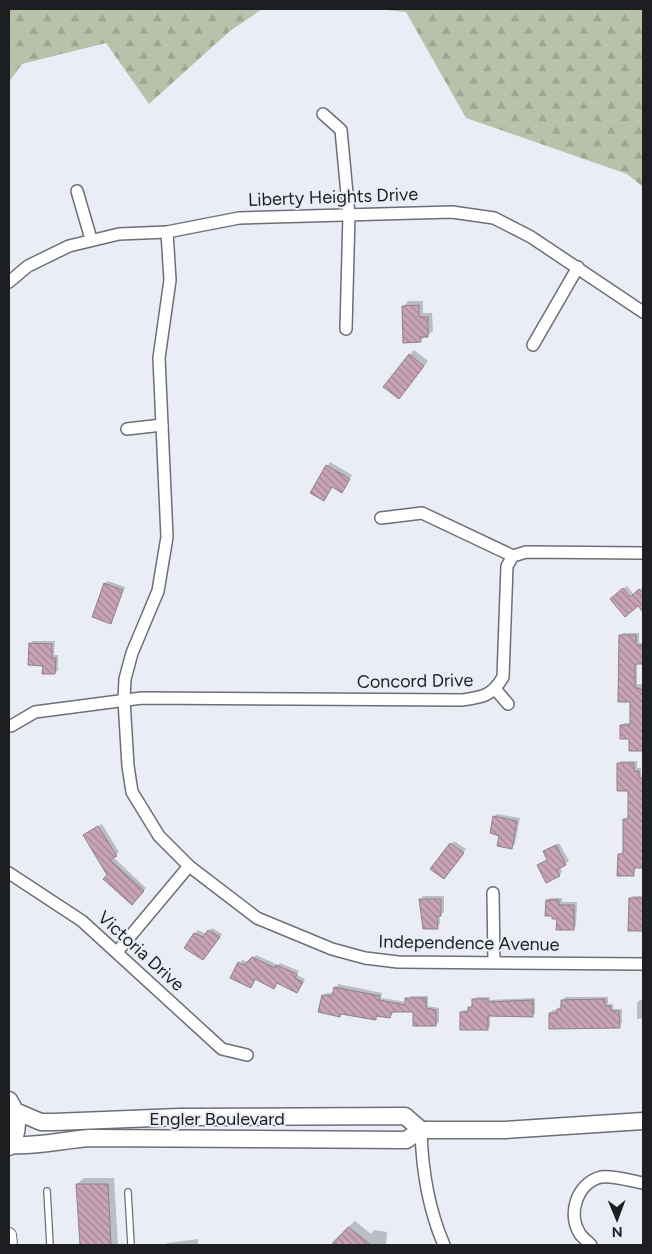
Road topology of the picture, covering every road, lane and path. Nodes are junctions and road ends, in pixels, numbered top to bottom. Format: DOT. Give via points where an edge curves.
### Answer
graph roads {
  1 [pos="323,114"];
  2 [pos="77,191"];
  3 [pos="349,215"];
  4 [pos="167,232"];
  5 [pos="91,239"];
  6 [pos="578,266"];
  7 [pos="9,282"];
  8 [pos="643,312"];
  9 [pos="346,329"];
  10 [pos="533,345"];
  11 [pos="162,425"];
  12 [pos="126,430"];
  13 [pos="381,518"];
  14 [pos="643,553"];
  15 [pos="513,556"];
  16 [pos="496,690"];
  17 [pos="124,700"];
  18 [pos="508,704"];
  19 [pos="10,726"];
  20 [pos="189,866"];
  21 [pos="9,873"];
  22 [pos="493,893"];
  23 [pos="116,952"];
  24 [pos="494,962"];
  25 [pos="643,964"];
  26 [pos="247,1055"];
  27 [pos="11,1103"];
  28 [pos="643,1120"];
  29 [pos="421,1130"];
  30 [pos="10,1146"];
  31 [pos="643,1183"];
  32 [pos="47,1191"];
  33 [pos="128,1192"];
  34 [pos="9,1235"];
  35 [pos="10,1245"];
  36 [pos="50,1245"];
  37 [pos="131,1245"];
  38 [pos="444,1245"];
  39 [pos="591,1245"];
  1 -- 3 [label="street" via="342,130"];
  2 -- 5 [label="street"];
  3 -- 4 [label="street, Liberty Heights Drive" via="239,218"];
  3 -- 6 [label="street, Liberty Heights Drive" via="452,212 494,218"];
  3 -- 9 [label="street"];
  4 -- 5 [label="street, Liberty Heights Drive"];
  4 -- 11 [label="street, Independence Avenue" via="170,280 159,358"];
  5 -- 7 [label="street, Liberty Heights Drive" via="47,256"];
  6 -- 8 [label="street, Liberty Heights Drive"];
  6 -- 10 [label="street"];
  11 -- 12 [label="street"];
  11 -- 17 [label="street, Independence Avenue" via="167,537 158,591 132,653 125,679"];
  13 -- 15 [label="street" via="422,513"];
  14 -- 15 [label="street" via="526,552"];
  15 -- 16 [label="street, Concord Drive" via="507,566 503,677"];
  16 -- 17 [label="street, Concord Drive" via="481,698 462,700"];
  16 -- 18 [label="street"];
  17 -- 19 [label="street, Concord Drive" via="35,712"];
  17 -- 20 [label="street, Independence Avenue" via="132,792 159,836"];
  20 -- 23 [label="street"];
  20 -- 24 [label="street, Independence Avenue" via="256,918 332,949 398,962"];
  21 -- 23 [label="street, Victoria Drive" via="82,921"];
  22 -- 24 [label="street"];
  23 -- 26 [label="street, Victoria Drive" via="222,1049"];
  24 -- 25 [label="street, Independence Avenue"];
  27 -- 29 [label="main road, Engler Boulevard" via="41,1122 179,1117 405,1116"];
  27 -- 30 [label="main road" via="17,1127"];
  28 -- 29 [label="main road, Engler Boulevard" via="505,1130"];
  29 -- 30 [label="main road, Engler Boulevard" via="406,1140 98,1138"];
  29 -- 38 [label="street" via="423,1172 430,1206"];
  31 -- 39 [label="street" via="603,1177 587,1182 578,1195 575,1221 580,1234"];
  32 -- 36 [label="lane"];
  33 -- 37 [label="lane"];
  34 -- 35 [label="street"];
}
